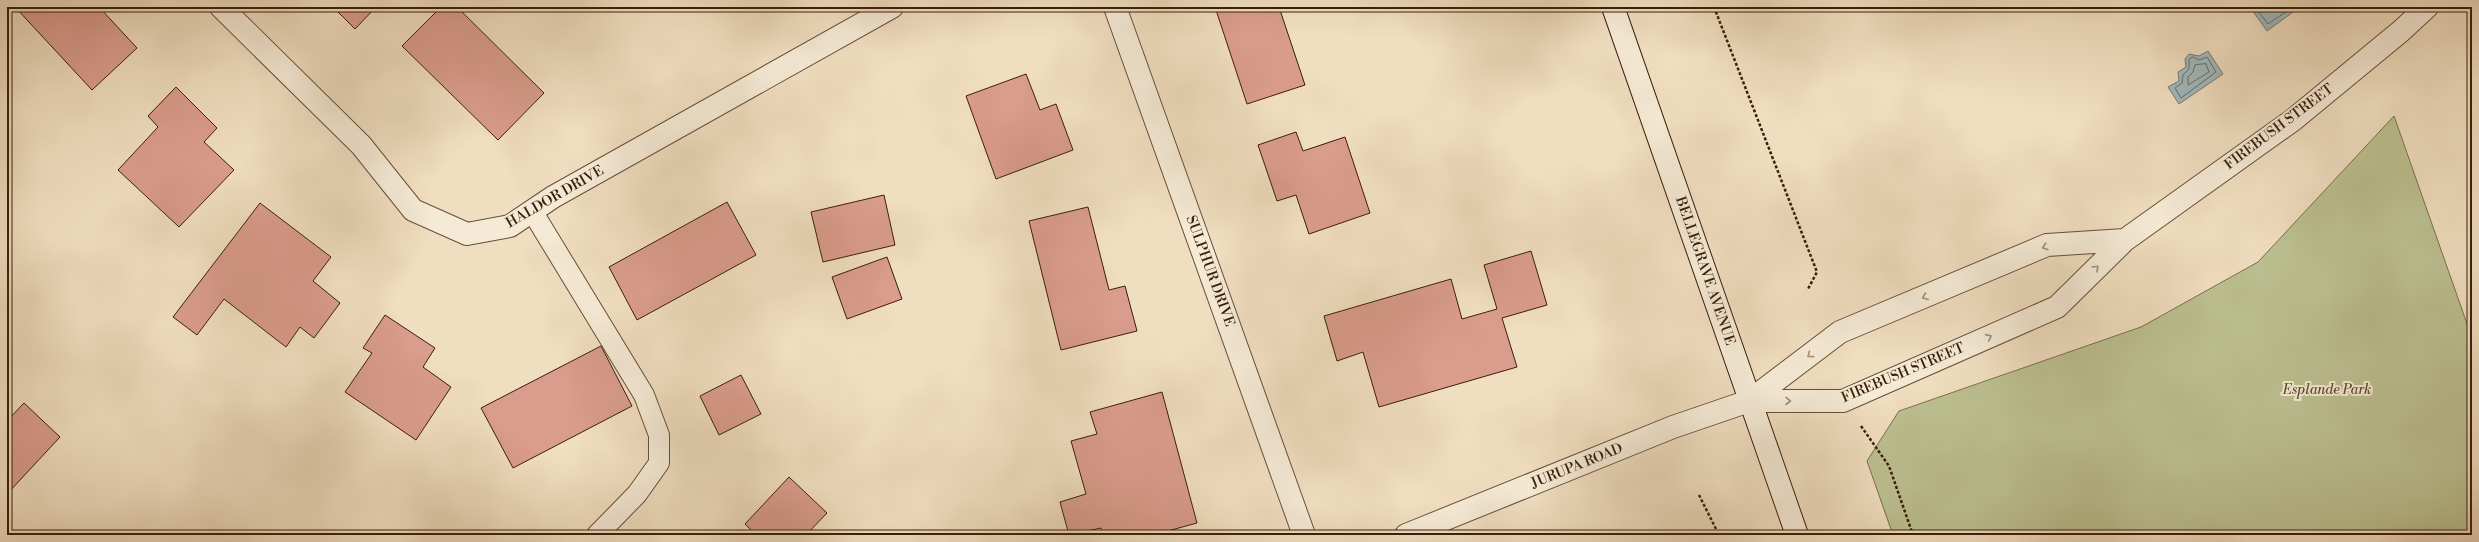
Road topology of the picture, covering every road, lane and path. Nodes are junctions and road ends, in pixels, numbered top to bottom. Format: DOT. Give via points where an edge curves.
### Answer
graph roads {
  1 [pos="221,7"];
  2 [pos="892,7"];
  3 [pos="1115,7"];
  4 [pos="1613,7"];
  5 [pos="1714,7"];
  6 [pos="2427,7"];
  7 [pos="532,211"];
  8 [pos="2125,240"];
  9 [pos="1808,289"];
  10 [pos="1749,401"];
  11 [pos="1859,424"];
  12 [pos="1699,495"];
  13 [pos="597,535"];
  14 [pos="1304,535"];
  15 [pos="1406,535"];
  16 [pos="1719,535"];
  17 [pos="1797,535"];
  18 [pos="1913,535"];
  1 -- 7 [label="street, HALDOR DRIVE" via="361,145 413,210 467,234 510,226"];
  2 -- 7 [label="street, HALDOR DRIVE"];
  3 -- 14 [label="street, SULPHUR DRIVE"];
  4 -- 10 [label="street, BELLEGRAVE AVENUE"];
  5 -- 9 [label="path" via="1817,272"];
  6 -- 8 [label="street, FIREBUSH STREET" via="2293,120"];
  7 -- 13 [label="lane" via="644,395 659,435 659,463 637,494"];
  8 -- 10 [label="street, one-way" via="2048,245 1840,332"];
  10 -- 8 [label="street, FIREBUSH STREET, one-way" via="1843,401 2057,307"];
  10 -- 15 [label="street, JURUPA ROAD" via="1673,427"];
  10 -- 17 [label="street, BELLEGRAVE AVENUE"];
  11 -- 18 [label="path" via="1888,466"];
  12 -- 16 [label="path"];
}
